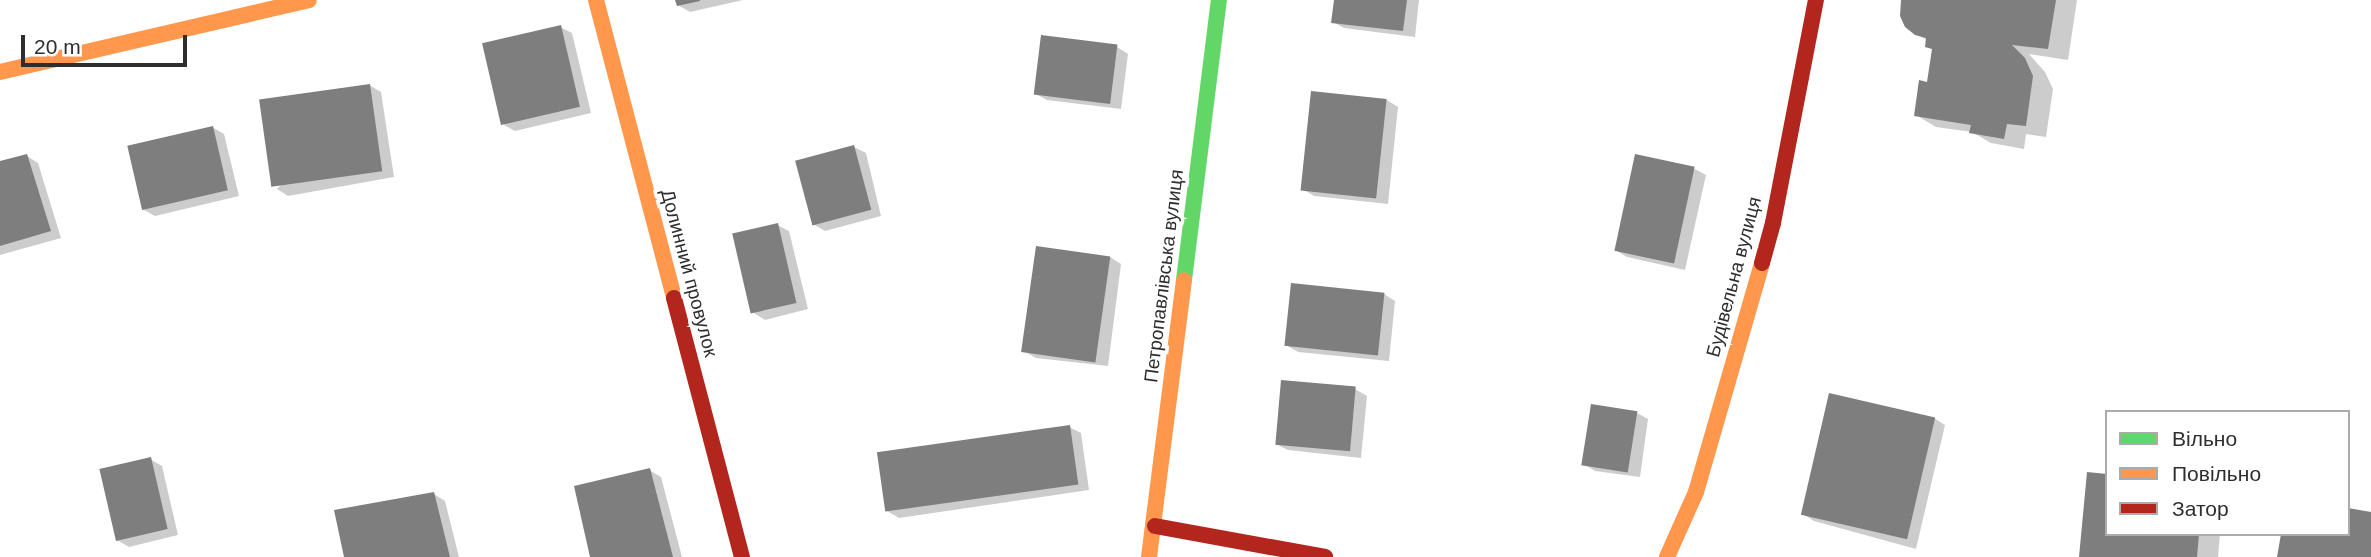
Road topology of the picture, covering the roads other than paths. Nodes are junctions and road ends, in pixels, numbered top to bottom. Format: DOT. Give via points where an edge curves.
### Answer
graph roads {
  1 [pos="309,0"];
  2 [pos="596,0"];
  3 [pos="1219,0"];
  4 [pos="1816,0"];
  5 [pos="0,72"];
  6 [pos="1155,526"];
  7 [pos="742,557"];
  8 [pos="1149,557"];
  9 [pos="1325,557"];
  10 [pos="1667,557"];
  1 -- 5 [label="street"];
  2 -- 7 [label="street, Долинний провулок"];
  3 -- 6 [label="street, Петропавлівська вулиця"];
  4 -- 10 [label="street, Будівельна вулиця" via="1773,223 1696,492"];
  6 -- 8 [label="street, Петропавлівська вулиця"];
  6 -- 9 [label="street"];
}
